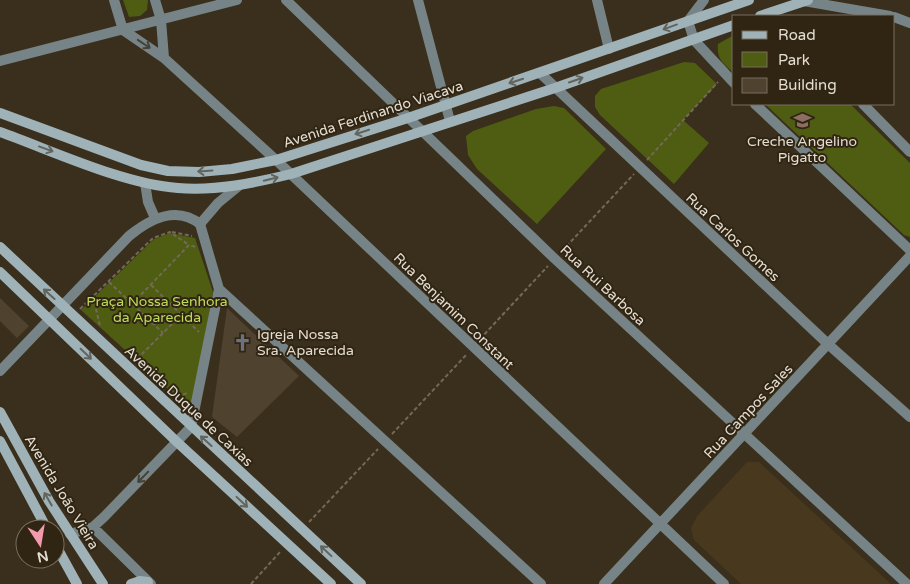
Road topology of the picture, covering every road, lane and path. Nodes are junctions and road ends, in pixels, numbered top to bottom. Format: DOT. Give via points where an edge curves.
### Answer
graph roads {
  1 [pos="114,0"];
  2 [pos="155,0"];
  3 [pos="237,0"];
  4 [pos="286,0"];
  5 [pos="418,0"];
  6 [pos="597,0"];
  7 [pos="704,0"];
  8 [pos="749,0"];
  9 [pos="806,1"];
  10 [pos="775,14"];
  11 [pos="884,15"];
  12 [pos="895,17"];
  13 [pos="161,20"];
  14 [pos="688,21"];
  15 [pos="910,22"];
  16 [pos="732,26"];
  17 [pos="123,30"];
  18 [pos="694,40"];
  19 [pos="609,49"];
  20 [pos="164,58"];
  21 [pos="0,61"];
  22 [pos="540,73"];
  23 [pos="725,75"];
  24 [pos="732,81"];
  25 [pos="555,88"];
  26 [pos="445,105"];
  27 [pos="756,105"];
  28 [pos="864,105"];
  29 [pos="0,113"];
  30 [pos="408,118"];
  31 [pos="450,121"];
  32 [pos="422,130"];
  33 [pos="0,132"];
  34 [pos="910,152"];
  35 [pos="276,160"];
  36 [pos="640,168"];
  37 [pos="291,174"];
  38 [pos="145,183"];
  39 [pos="240,186"];
  40 [pos="155,218"];
  41 [pos="200,224"];
  42 [pos="170,232"];
  43 [pos="195,236"];
  44 [pos="189,245"];
  45 [pos="0,247"];
  46 [pos="199,248"];
  47 [pos="910,250"];
  48 [pos="910,256"];
  49 [pos="555,259"];
  50 [pos="0,272"];
  51 [pos="109,282"];
  52 [pos="151,285"];
  53 [pos="219,289"];
  54 [pos="93,296"];
  55 [pos="132,304"];
  56 [pos="62,306"];
  57 [pos="80,310"];
  58 [pos="181,315"];
  59 [pos="50,320"];
  60 [pos="94,323"];
  61 [pos="163,333"];
  62 [pos="200,333"];
  63 [pos="829,345"];
  64 [pos="472,348"];
  65 [pos="135,361"];
  66 [pos="0,371"];
  67 [pos="176,398"];
  68 [pos="181,403"];
  69 [pos="0,412"];
  70 [pos="910,417"];
  71 [pos="191,427"];
  72 [pos="744,434"];
  73 [pos="0,441"];
  74 [pos="385,441"];
  75 [pos="177,442"];
  76 [pos="42,519"];
  77 [pos="661,524"];
  78 [pos="93,527"];
  79 [pos="303,529"];
  80 [pos="70,534"];
  81 [pos="288,544"];
  82 [pos="65,562"];
  83 [pos="150,583"];
  84 [pos="77,584"];
  85 [pos="103,584"];
  86 [pos="131,584"];
  87 [pos="251,584"];
  88 [pos="331,584"];
  89 [pos="361,584"];
  90 [pos="541,584"];
  91 [pos="604,584"];
  92 [pos="724,584"];
  93 [pos="907,584"];
  1 -- 17 [label="street"];
  2 -- 13 [label="street"];
  3 -- 13 [label="street"];
  4 -- 30 [label="street, Rua Rui Barbosa"];
  5 -- 26 [label="street"];
  6 -- 19 [label="street"];
  7 -- 14 [label="street"];
  8 -- 14 [label="street, Avenida Ferdinando Viacava"];
  9 -- 10 [label="street"];
  9 -- 11 [label="street"];
  12 -- 15 [label="street"];
  13 -- 17 [label="street"];
  13 -- 20 [label="street"];
  14 -- 18 [label="street"];
  14 -- 19 [label="street, Avenida Ferdinando Viacava, one-way"];
  16 -- 18 [label="street"];
  17 -- 20 [label="street, Rua Benjamim Constant, one-way"];
  17 -- 21 [label="street"];
  18 -- 23 [label="street"];
  25 -- 18 [label="street, one-way"];
  19 -- 22 [label="street, Avenida Ferdinando Viacava"];
  20 -- 35 [label="street, Rua Benjamim Constant"];
  22 -- 25 [label="street, Rua Carlos Gomes"];
  22 -- 26 [label="street, Avenida Ferdinando Viacava, one-way"];
  23 -- 24 [label="street"];
  23 -- 36 [label="path"];
  25 -- 31 [label="street"];
  25 -- 36 [label="street, Rua Carlos Gomes"];
  26 -- 30 [label="street, Avenida Ferdinando Viacava"];
  26 -- 31 [label="street"];
  27 -- 47 [label="street"];
  28 -- 34 [label="street"];
  35 -- 29 [label="street, Avenida Ferdinando Viacava, one-way" via="232,169 168,171 141,165"];
  30 -- 32 [label="street, Rua Rui Barbosa"];
  30 -- 35 [label="street, Avenida Ferdinando Viacava, one-way"];
  31 -- 32 [label="street"];
  32 -- 37 [label="street"];
  32 -- 49 [label="street, Rua Rui Barbosa"];
  33 -- 38 [label="street, one-way"];
  35 -- 37 [label="street, Rua Benjamim Constant"];
  36 -- 49 [label="path"];
  36 -- 63 [label="street, Rua Carlos Gomes"];
  39 -- 37 [label="street, one-way"];
  37 -- 64 [label="street, Rua Benjamim Constant"];
  38 -- 39 [label="street" via="178,188"];
  38 -- 40 [label="street"];
  39 -- 41 [label="street" via="218,202"];
  40 -- 41 [label="street" via="180,214"];
  40 -- 56 [label="street" via="129,236"];
  41 -- 53 [label="street"];
  42 -- 43 [label="path"];
  42 -- 44 [label="path"];
  42 -- 51 [label="path" via="154,238"];
  44 -- 46 [label="path"];
  44 -- 52 [label="path"];
  56 -- 45 [label="street, Avenida Duque de Caxias, one-way"];
  48 -- 63 [label="street, Rua Campos Sales"];
  49 -- 64 [label="path"];
  49 -- 72 [label="street, Rua Rui Barbosa"];
  50 -- 59 [label="street"];
  51 -- 54 [label="path"];
  51 -- 55 [label="path"];
  52 -- 55 [label="path"];
  52 -- 58 [label="path"];
  53 -- 71 [label="street"];
  53 -- 74 [label="street"];
  54 -- 57 [label="path"];
  54 -- 60 [label="path" via="101,330"];
  55 -- 61 [label="path"];
  56 -- 59 [label="street"];
  56 -- 71 [label="street, Avenida Duque de Caxias"];
  58 -- 61 [label="path"];
  58 -- 62 [label="path"];
  59 -- 66 [label="street"];
  59 -- 75 [label="street, one-way"];
  61 -- 65 [label="path"];
  63 -- 70 [label="street, Rua Carlos Gomes"];
  63 -- 72 [label="street, Rua Campos Sales"];
  64 -- 74 [label="path"];
  64 -- 77 [label="street, Rua Benjamim Constant"];
  67 -- 68 [label="path"];
  80 -- 69 [label="street, Avenida João Vieira, one-way"];
  71 -- 75 [label="street"];
  79 -- 71 [label="street, Avenida Duque de Caxias, one-way"];
  72 -- 77 [label="street, Rua Campos Sales"];
  72 -- 93 [label="street, Rua Rui Barbosa"];
  73 -- 76 [label="street, Avenida João Vieira"];
  74 -- 79 [label="path"];
  74 -- 90 [label="street"];
  75 -- 78 [label="street, one-way"];
  75 -- 81 [label="street, one-way"];
  77 -- 91 [label="street, Rua Campos Sales"];
  77 -- 92 [label="street, Rua Benjamim Constant"];
  78 -- 80 [label="street"];
  78 -- 83 [label="street"];
  89 -- 79 [label="street, Avenida Duque de Caxias, one-way"];
  80 -- 85 [label="street, Avenida João Vieira"];
  81 -- 87 [label="path"];
  81 -- 88 [label="street"];
  82 -- 84 [label="street"];
  83 -- 86 [label="street" via="140,581"];
}
